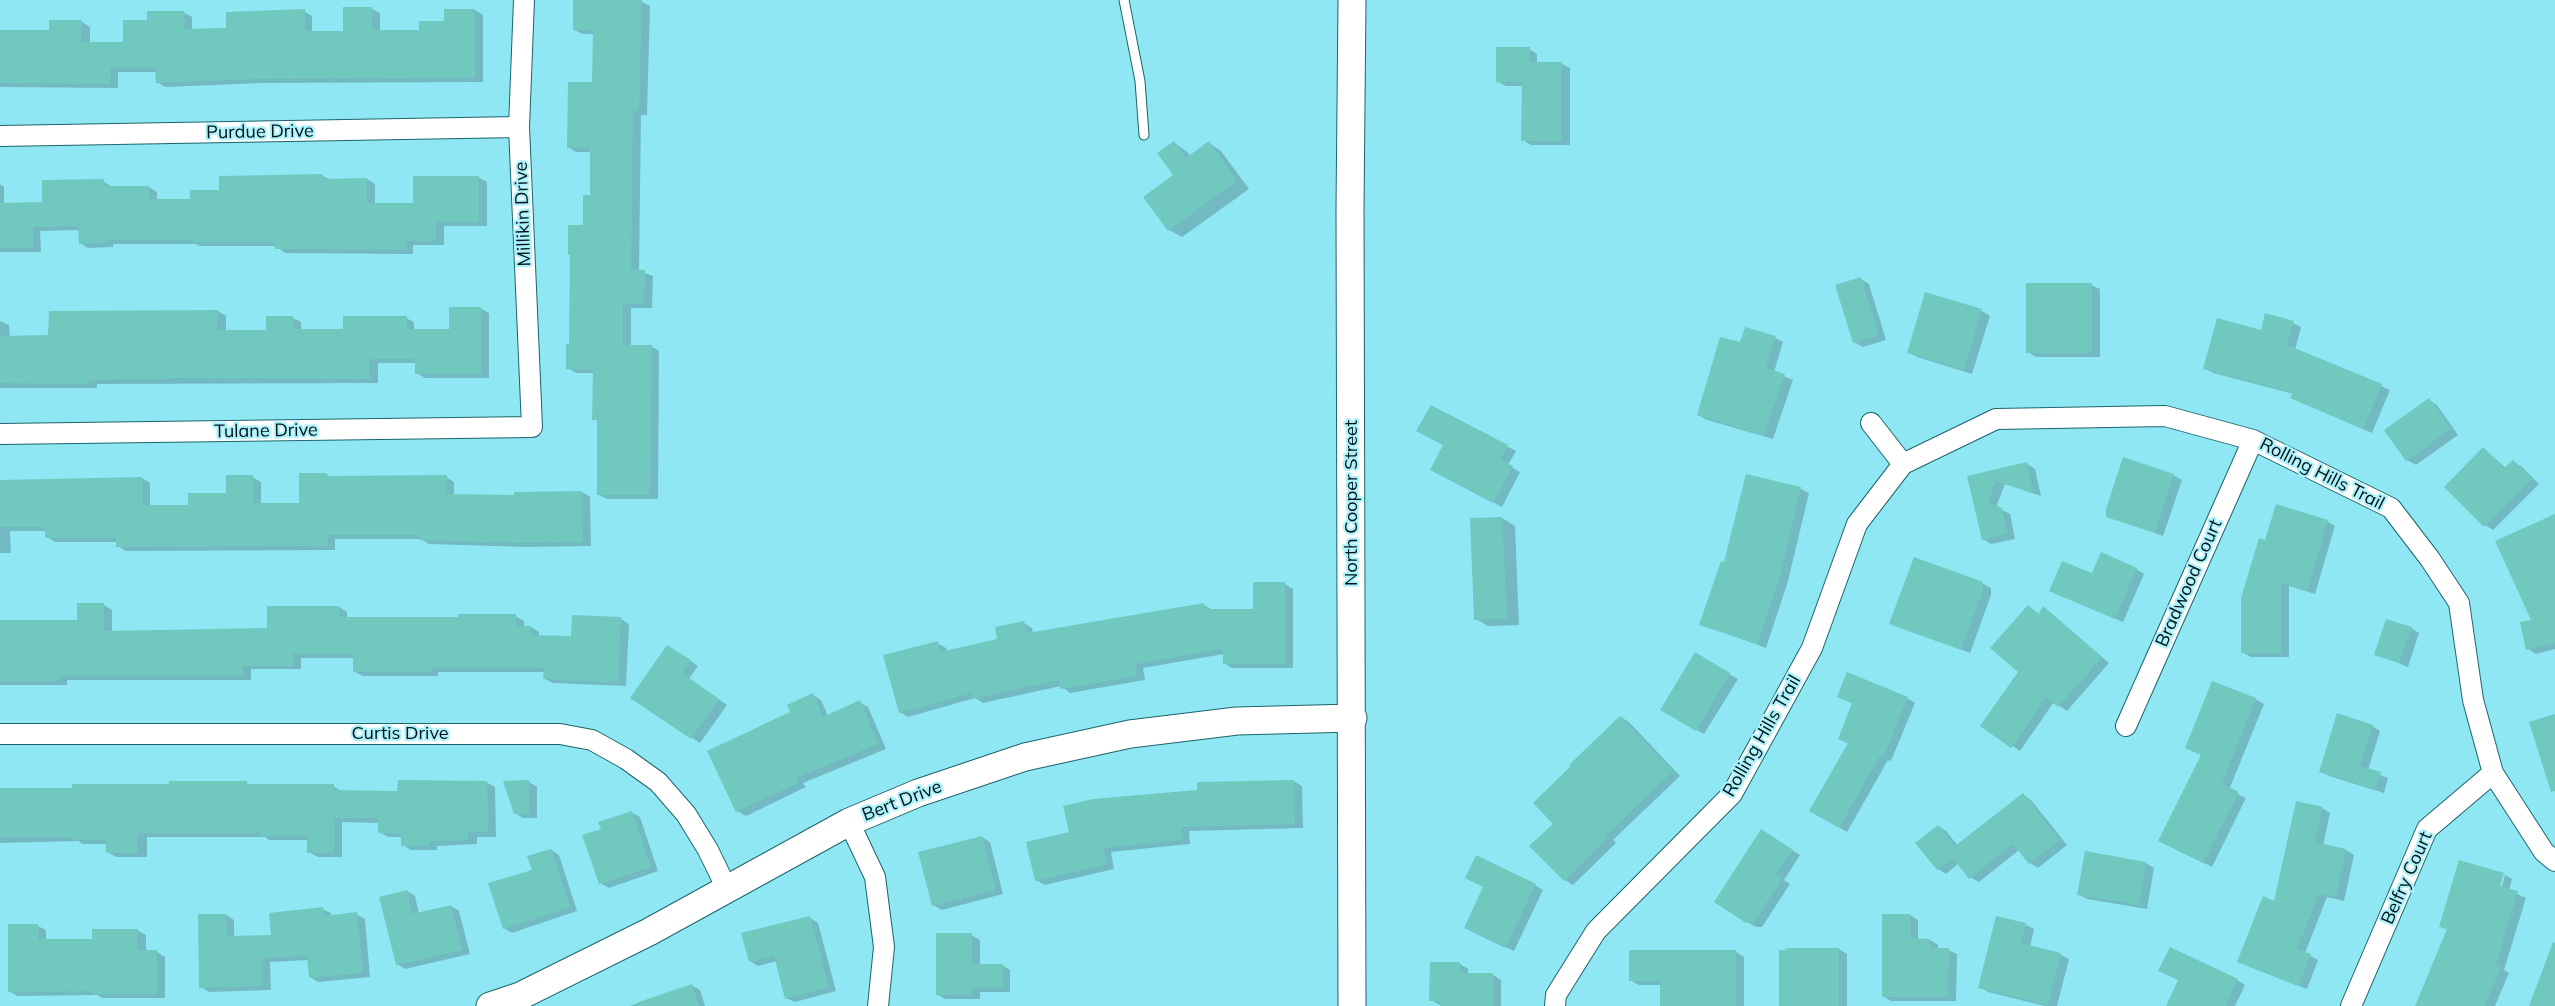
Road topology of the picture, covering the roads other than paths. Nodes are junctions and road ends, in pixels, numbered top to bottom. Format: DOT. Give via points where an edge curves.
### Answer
graph roads {
  1 [pos="524,0"];
  2 [pos="1124,0"];
  3 [pos="1352,0"];
  4 [pos="519,127"];
  5 [pos="1144,135"];
  6 [pos="0,136"];
  7 [pos="1871,423"];
  8 [pos="532,427"];
  9 [pos="0,434"];
  10 [pos="2253,440"];
  11 [pos="1903,464"];
  12 [pos="1353,717"];
  13 [pos="2126,726"];
  14 [pos="0,734"];
  15 [pos="2493,773"];
  16 [pos="849,822"];
  17 [pos="2555,861"];
  18 [pos="727,889"];
  19 [pos="490,1006"];
  20 [pos="878,1006"];
  21 [pos="1352,1006"];
  22 [pos="1555,1006"];
  23 [pos="2351,1006"];
  1 -- 4 [label="street, Millikin Drive"];
  2 -- 5 [label="lane" via="1140,81"];
  3 -- 12 [label="main road, North Cooper Street"];
  4 -- 6 [label="street, Purdue Drive"];
  4 -- 8 [label="street, Millikin Drive"];
  7 -- 11 [label="street"];
  8 -- 9 [label="street, Tulane Drive"];
  10 -- 11 [label="street, Rolling Hills Trail" via="2165,416 1996,419"];
  10 -- 13 [label="street, Bradwood Court"];
  10 -- 15 [label="street, Rolling Hills Trail" via="2391,508 2430,559 2459,603 2473,700"];
  11 -- 22 [label="street, Rolling Hills Trail" via="1857,524 1812,648 1732,794 1596,931 1556,995"];
  12 -- 16 [label="main road, Bert Drive" via="1237,721 1130,734 1024,757 918,793"];
  12 -- 21 [label="main road, North Cooper Street"];
  14 -- 18 [label="street, Curtis Drive" via="560,734 592,740 658,782 686,814"];
  15 -- 17 [label="street, Rolling Hills Trail" via="2544,852"];
  15 -- 23 [label="street, Belfry Court" via="2427,829"];
  16 -- 18 [label="main road, Bert Drive"];
  16 -- 20 [label="street" via="875,877 884,947"];
  18 -- 19 [label="main road, Bert Drive" via="520,996"];
}
